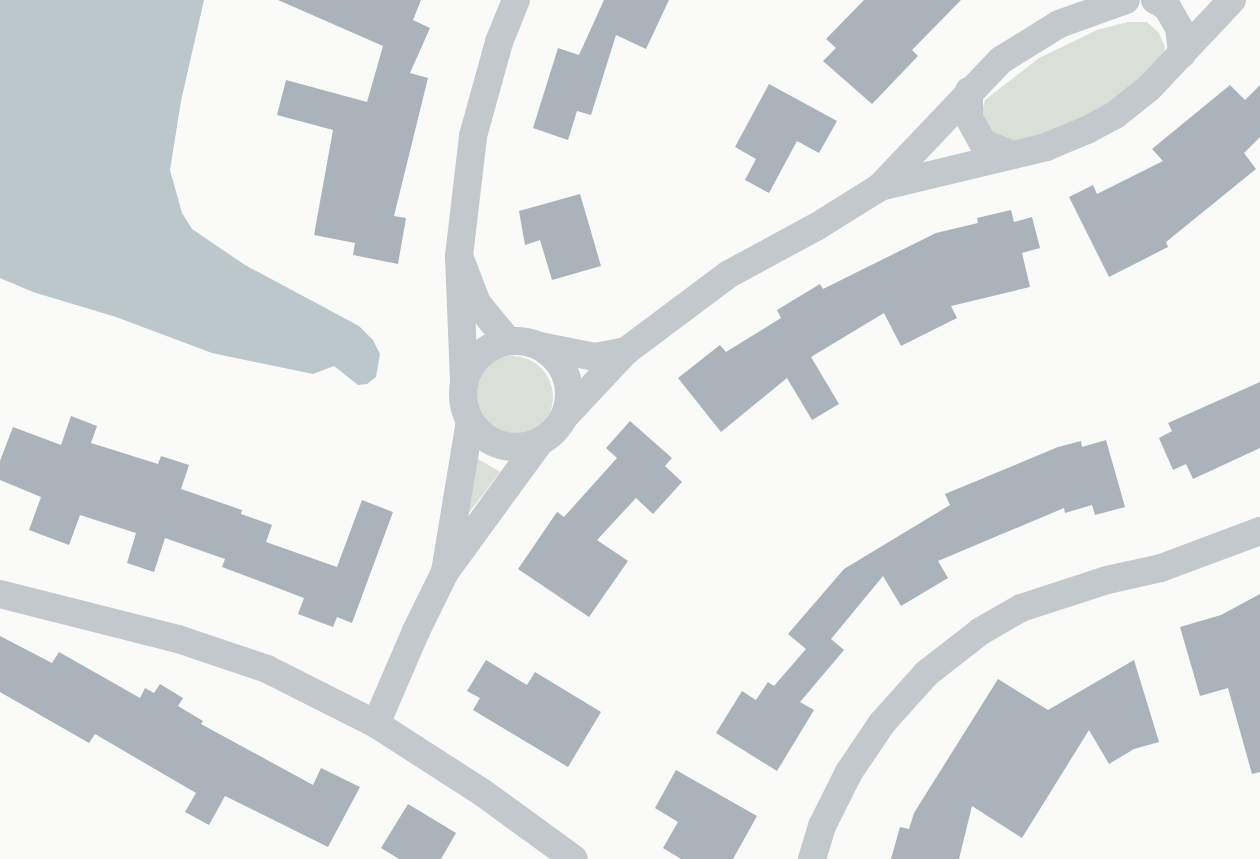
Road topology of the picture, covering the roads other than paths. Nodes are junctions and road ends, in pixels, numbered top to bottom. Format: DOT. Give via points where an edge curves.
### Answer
graph roads {
  1 [pos="516,0"];
  2 [pos="1126,0"];
  3 [pos="1155,0"];
  4 [pos="1232,0"];
  5 [pos="1182,54"];
  6 [pos="969,91"];
  7 [pos="1013,155"];
  8 [pos="880,187"];
  9 [pos="459,256"];
  10 [pos="508,341"];
  11 [pos="538,346"];
  12 [pos="626,350"];
  13 [pos="464,381"];
  14 [pos="564,417"];
  15 [pos="470,421"];
  16 [pos="539,443"];
  17 [pos="1260,531"];
  18 [pos="445,572"];
  19 [pos="0,594"];
  20 [pos="376,724"];
  21 [pos="574,859"];
  22 [pos="812,859"];
  1 -- 9 [label="street" via="499,42 473,136"];
  2 -- 6 [label="street" via="1059,24 1033,38 1001,60"];
  3 -- 5 [label="street" via="1167,7 1179,28"];
  4 -- 5 [label="street"];
  5 -- 7 [label="street" via="1149,88 1115,115 1046,147"];
  6 -- 7 [label="street" via="969,118 983,143"];
  6 -- 8 [label="street"];
  7 -- 8 [label="street"];
  8 -- 12 [label="street" via="816,227 729,274"];
  9 -- 10 [label="street" via="477,303"];
  9 -- 13 [label="street"];
  10 -- 11 [label="street"];
  10 -- 13 [label="street" via="480,354"];
  11 -- 12 [label="street" via="595,357"];
  11 -- 14 [label="street" via="563,368 569,401"];
  12 -- 14 [label="street"];
  13 -- 15 [label="street" via="464,408"];
  14 -- 16 [label="street" via="554,432"];
  15 -- 16 [label="street" via="479,433 508,447"];
  15 -- 18 [label="street"];
  16 -- 18 [label="street"];
  17 -- 22 [label="street" via="1161,568 1107,580 1021,608 981,631 927,673 882,723 849,772 822,826"];
  18 -- 20 [label="street"];
  19 -- 20 [label="street" via="221,652 267,669"];
  20 -- 21 [label="street" via="483,793"];
}
